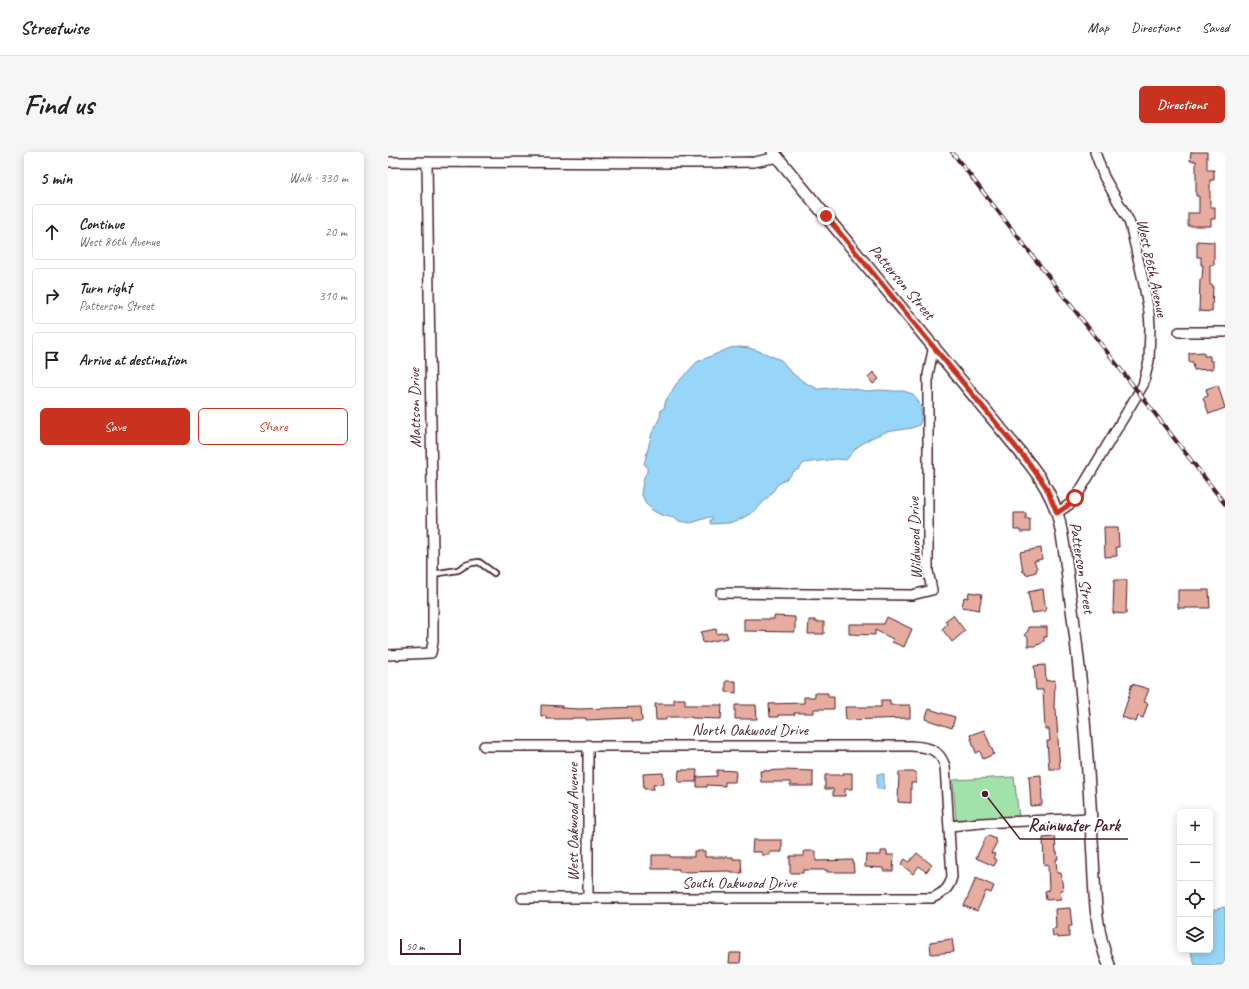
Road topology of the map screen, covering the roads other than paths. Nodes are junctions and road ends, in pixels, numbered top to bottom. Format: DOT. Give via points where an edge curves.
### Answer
graph roads {
  1 [pos="1095,152"];
  2 [pos="776,155"];
  3 [pos="388,162"];
  4 [pos="427,162"];
  5 [pos="1180,332"];
  6 [pos="1225,332"];
  7 [pos="934,346"];
  8 [pos="1057,513"];
  9 [pos="494,573"];
  10 [pos="433,574"];
  11 [pos="721,593"];
  12 [pos="388,655"];
  13 [pos="588,745"];
  14 [pos="484,746"];
  15 [pos="1091,818"];
  16 [pos="950,826"];
  17 [pos="522,898"];
  18 [pos="588,898"];
  19 [pos="1109,965"];
  1 -- 8 [label="street, West 86th Avenue" via="1104,177 1129,220 1148,307 1149,361 1142,385 1078,494 1070,504"];
  2 -- 4 [label="street" via="754,162"];
  2 -- 7 [label="street, Patterson Street"];
  3 -- 4 [label="street"];
  4 -- 10 [label="street, Mattson Drive"];
  5 -- 6 [label="street"];
  7 -- 8 [label="street, Patterson Street" via="1039,476"];
  7 -- 11 [label="street, Wildwood Drive" via="928,375 928,571 932,590 912,595"];
  8 -- 15 [label="street, Patterson Street" via="1078,650"];
  9 -- 10 [label="lane" via="479,562 458,570"];
  10 -- 12 [label="street, Mattson Drive" via="431,653"];
  13 -- 14 [label="street, North Oakwood Drive"];
  13 -- 16 [label="street, North Oakwood Drive" via="926,747 936,751 943,758"];
  13 -- 18 [label="street, West Oakwood Avenue"];
  15 -- 16 [label="street"];
  15 -- 19 [label="street, Patterson Street" via="1099,930"];
  16 -- 18 [label="street, South Oakwood Drive" via="951,883 946,890 932,898"];
  17 -- 18 [label="street, South Oakwood Drive"];
}
